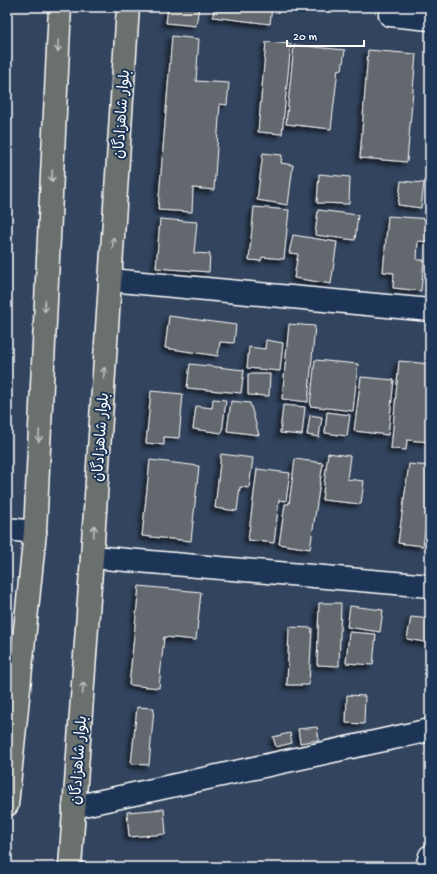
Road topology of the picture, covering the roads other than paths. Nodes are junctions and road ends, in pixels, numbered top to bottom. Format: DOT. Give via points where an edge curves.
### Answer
graph roads {
  1 [pos="60,7"];
  2 [pos="128,7"];
  3 [pos="390,16"];
  4 [pos="430,19"];
  5 [pos="110,280"];
  6 [pos="430,310"];
  7 [pos="7,529"];
  8 [pos="35,532"];
  9 [pos="92,557"];
  10 [pos="430,586"];
  11 [pos="430,730"];
  12 [pos="7,805"];
  13 [pos="74,807"];
  14 [pos="430,856"];
  15 [pos="70,867"];
  16 [pos="427,867"];
  1 -- 8 [label="main road, one-way"];
  5 -- 2 [label="main road, بلوار شاهزادگان, one-way"];
  3 -- 4 [label="street"];
  5 -- 6 [label="street"];
  9 -- 5 [label="main road, بلوار شاهزادگان, one-way"];
  7 -- 8 [label="street"];
  8 -- 12 [label="main road"];
  9 -- 10 [label="street"];
  13 -- 9 [label="main road, بلوار شاهزادگان, one-way"];
  11 -- 13 [label="street"];
  13 -- 15 [label="main road, بلوار شاهزادگان"];
  14 -- 16 [label="street"];
}
